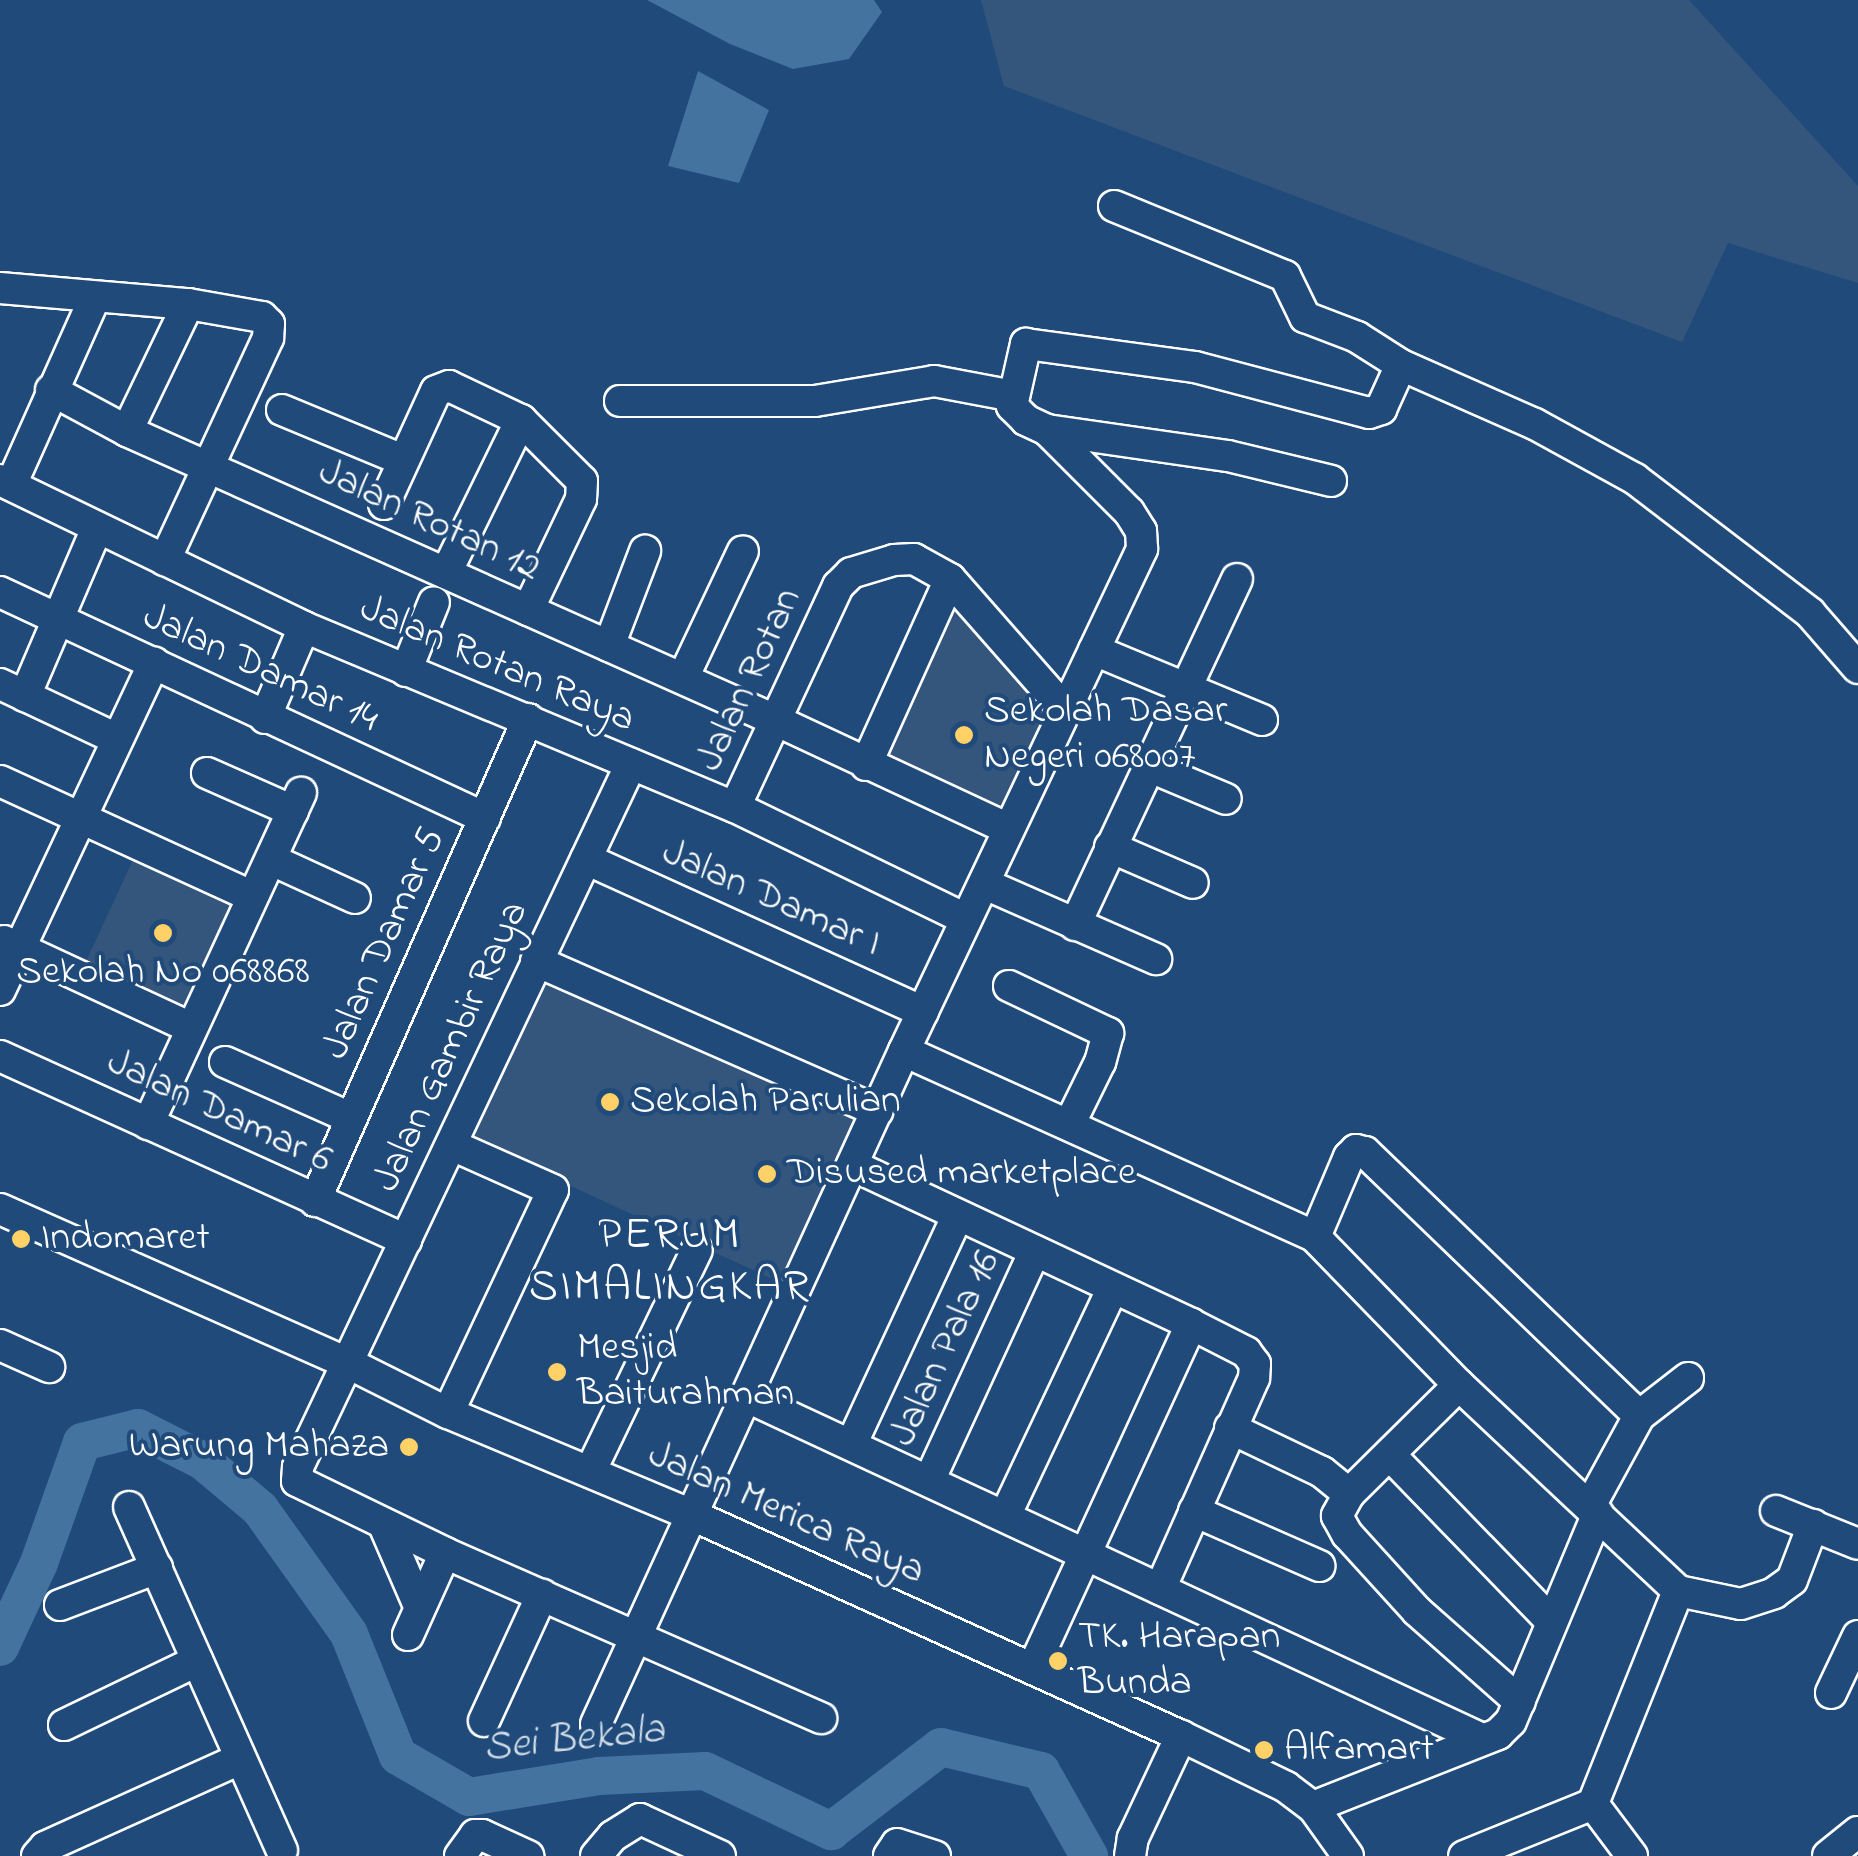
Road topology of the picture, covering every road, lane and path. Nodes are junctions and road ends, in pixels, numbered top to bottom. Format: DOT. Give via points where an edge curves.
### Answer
graph roads {
  1 [pos="1114,206"];
  2 [pos="0,288"];
  3 [pos="95,297"];
  4 [pos="188,304"];
  5 [pos="1401,364"];
  6 [pos="51,390"];
  7 [pos="1014,396"];
  8 [pos="620,402"];
  9 [pos="282,410"];
  10 [pos="521,420"];
  11 [pos="1047,430"];
  12 [pos="127,431"];
  13 [pos="403,460"];
  14 [pos="207,463"];
  15 [pos="1330,481"];
  16 [pos="6,482"];
  17 [pos="384,504"];
  18 [pos="97,528"];
  19 [pos="646,551"];
  20 [pos="743,551"];
  21 [pos="164,560"];
  22 [pos="446,573"];
  23 [pos="950,579"];
  24 [pos="1238,579"];
  25 [pos="0,592"];
  26 [pos="434,602"];
  27 [pos="528,610"];
  28 [pos="58,619"];
  29 [pos="304,627"];
  30 [pos="608,646"];
  31 [pos="1094,650"];
  32 [pos="154,662"];
  33 [pos="1858,668"];
  34 [pos="406,671"];
  35 [pos="683,678"];
  36 [pos="12,690"];
  37 [pos="1187,692"];
  38 [pos="1065,710"];
  39 [pos="264,718"];
  40 [pos="528,719"];
  41 [pos="775,720"];
  42 [pos="1262,720"];
  43 [pos="117,739"];
  44 [pos="631,764"];
  45 [pos="866,765"];
  46 [pos="1150,767"];
  47 [pos="208,773"];
  48 [pos="0,781"];
  49 [pos="1226,800"];
  50 [pos="735,807"];
  51 [pos="79,818"];
  52 [pos="485,818"];
  53 [pos="1009,829"];
  54 [pos="1110,846"];
  55 [pos="586,859"];
  56 [pos="272,860"];
  57 [pos="1193,883"];
  58 [pos="985,884"];
  59 [pos="251,896"];
  60 [pos="355,898"];
  61 [pos="966,919"];
  62 [pos="1075,925"];
  63 [pos="9,943"];
  64 [pos="1156,959"];
  65 [pos="536,961"];
  66 [pos="1009,986"];
  67 [pos="0,990"];
  68 [pos="923,1012"];
  69 [pos="191,1028"];
  70 [pos="904,1052"];
  71 [pos="0,1056"];
  72 [pos="225,1062"];
  73 [pos="878,1111"];
  74 [pos="351,1118"];
  75 [pos="148,1124"];
  76 [pos="1070,1124"];
  77 [pos="452,1145"];
  78 [pos="852,1164"];
  79 [pos="315,1200"];
  80 [pos="0,1210"];
  81 [pos="958,1215"];
  82 [pos="1316,1237"];
  83 [pos="406,1240"];
  84 [pos="697,1250"];
  85 [pos="1035,1251"];
  86 [pos="1112,1288"];
  87 [pos="1191,1324"];
  88 [pos="0,1346"];
  89 [pos="350,1364"];
  90 [pos="50,1367"];
  91 [pos="1688,1378"];
  92 [pos="1459,1385"];
  93 [pos="747,1397"];
  94 [pos="448,1413"];
  95 [pos="1638,1416"];
  96 [pos="1230,1428"];
  97 [pos="852,1443"];
  98 [pos="1390,1455"];
  99 [pos="590,1472"];
  100 [pos="929,1481"];
  101 [pos="1349,1494"];
  102 [pos="129,1507"];
  103 [pos="1594,1509"];
  104 [pos="1194,1511"];
  105 [pos="1776,1511"];
  106 [pos="690,1514"];
  107 [pos="1006,1516"];
  108 [pos="384,1525"];
  109 [pos="1813,1525"];
  110 [pos="1858,1544"];
  111 [pos="1085,1552"];
  112 [pos="444,1553"];
  113 [pos="1319,1566"];
  114 [pos="157,1568"];
  115 [pos="1160,1588"];
  116 [pos="1678,1591"];
  117 [pos="542,1596"];
  118 [pos="60,1605"];
  119 [pos="1552,1621"];
  120 [pos="1858,1636"];
  121 [pos="636,1639"];
  122 [pos="197,1661"];
  123 [pos="1033,1668"];
  124 [pos="1831,1693"];
  125 [pos="1520,1702"];
  126 [pos="821,1718"];
  127 [pos="484,1721"];
  128 [pos="596,1724"];
  129 [pos="64,1725"];
  130 [pos="1181,1736"];
  131 [pos="1480,1738"];
  132 [pos="238,1760"];
  133 [pos="1593,1804"];
  134 [pos="1313,1807"];
  135 [pos="1858,1832"];
  136 [pos="1482,1853"];
  137 [pos="281,1854"];
  138 [pos="37,1856"];
  139 [pos="460,1856"];
  140 [pos="528,1856"];
  141 [pos="596,1856"];
  142 [pos="720,1856"];
  143 [pos="889,1856"];
  144 [pos="935,1856"];
  145 [pos="1130,1856"];
  146 [pos="1348,1856"];
  147 [pos="1632,1856"];
  148 [pos="1828,1856"];
  1 -- 5 [label="street" via="1285,276 1305,317"];
  2 -- 3 [label="street"];
  3 -- 4 [label="street"];
  3 -- 6 [label="street"];
  4 -- 12 [label="street"];
  4 -- 14 [label="street" via="262,317 269,324"];
  5 -- 7 [label="street" via="1381,409 1369,413 1196,368 1026,344"];
  5 -- 33 [label="street" via="1634,478 1810,613"];
  6 -- 12 [label="street, Jalan Rotan 12"];
  6 -- 16 [label="street"];
  7 -- 8 [label="street" via="934,381 815,401"];
  7 -- 11 [label="street" via="1018,414"];
  9 -- 13 [label="street"];
  10 -- 13 [label="street" via="449,386 428,402"];
  10 -- 22 [label="street"];
  10 -- 27 [label="street" via="582,481 580,499"];
  11 -- 15 [label="street" via="1228,456"];
  11 -- 31 [label="street" via="1141,532 1134,572"];
  12 -- 14 [label="street, Jalan Rotan 12"];
  13 -- 17 [label="street"];
  14 -- 21 [label="street"];
  14 -- 22 [label="street, Jalan Rotan 12"];
  16 -- 18 [label="street, Jalan Rotan Raya"];
  18 -- 21 [label="street, Jalan Rotan Raya"];
  18 -- 28 [label="street"];
  19 -- 30 [label="street"];
  20 -- 35 [label="street"];
  21 -- 29 [label="street, Jalan Rotan Raya"];
  22 -- 27 [label="street, Jalan Rotan 12"];
  23 -- 38 [label="street, Jalan Rotan"];
  23 -- 41 [label="street, Jalan Rotan" via="914,560 852,574 838,586"];
  23 -- 45 [label="street"];
  24 -- 37 [label="street"];
  25 -- 28 [label="street, Jalan Damar 14"];
  26 -- 34 [label="street"];
  27 -- 30 [label="street, Jalan Rotan 12"];
  28 -- 32 [label="street, Jalan Damar 14"];
  28 -- 36 [label="street"];
  29 -- 34 [label="street, Jalan Rotan Raya"];
  29 -- 39 [label="street"];
  30 -- 35 [label="street, Jalan Rotan 12"];
  31 -- 37 [label="street"];
  31 -- 38 [label="street"];
  32 -- 39 [label="street, Jalan Damar 14"];
  32 -- 43 [label="street"];
  34 -- 40 [label="street, Jalan Rotan Raya"];
  35 -- 41 [label="street, Jalan Rotan 12"];
  36 -- 43 [label="street"];
  37 -- 42 [label="street"];
  37 -- 46 [label="street"];
  38 -- 53 [label="street"];
  39 -- 52 [label="street, Jalan Damar 14"];
  40 -- 44 [label="street, Jalan Rotan Raya"];
  40 -- 52 [label="street, Jalan Damar 5"];
  41 -- 45 [label="street, Jalan Rotan 12"];
  41 -- 50 [label="street, Jalan Rotan"];
  43 -- 51 [label="street"];
  44 -- 50 [label="street, Jalan Rotan Raya"];
  44 -- 55 [label="street, Jalan Gambir Raya"];
  45 -- 53 [label="street, Jalan Rotan 12"];
  46 -- 49 [label="street"];
  46 -- 54 [label="street"];
  47 -- 56 [label="street" via="296,802"];
  48 -- 51 [label="street"];
  50 -- 61 [label="street, Jalan Rotan Raya"];
  51 -- 59 [label="street"];
  51 -- 63 [label="street"];
  52 -- 74 [label="street, Jalan Damar 5"];
  53 -- 58 [label="street"];
  54 -- 57 [label="street"];
  54 -- 62 [label="street"];
  55 -- 65 [label="street, Jalan Gambir Raya"];
  55 -- 68 [label="street, Jalan Damar I"];
  56 -- 59 [label="street"];
  56 -- 60 [label="street"];
  58 -- 61 [label="street"];
  58 -- 62 [label="street"];
  59 -- 69 [label="street"];
  61 -- 68 [label="street"];
  62 -- 64 [label="street"];
  63 -- 67 [label="street"];
  63 -- 69 [label="street"];
  65 -- 73 [label="street"];
  65 -- 77 [label="street, Jalan Gambir Raya"];
  66 -- 76 [label="street" via="1108,1033"];
  68 -- 70 [label="street"];
  69 -- 75 [label="street"];
  70 -- 73 [label="street"];
  70 -- 76 [label="street"];
  71 -- 75 [label="street, Jalan Damar 6"];
  72 -- 74 [label="street"];
  73 -- 78 [label="street"];
  74 -- 79 [label="street, Jalan Damar 5"];
  75 -- 79 [label="street, Jalan Damar 6"];
  76 -- 82 [label="street"];
  77 -- 83 [label="street, Jalan Gambir Raya"];
  77 -- 94 [label="street" via="552,1190"];
  78 -- 81 [label="street"];
  78 -- 93 [label="street"];
  79 -- 83 [label="street, Jalan Damar 6"];
  80 -- 89 [label="street, Jalan Merica Raya"];
  81 -- 85 [label="street"];
  81 -- 97 [label="street"];
  82 -- 92 [label="street"];
  82 -- 95 [label="street" via="1348,1157 1365,1152"];
  83 -- 89 [label="street, Jalan Gambir Raya"];
  84 -- 99 [label="street"];
  85 -- 86 [label="street"];
  85 -- 100 [label="street, Jalan Pala 16"];
  86 -- 87 [label="street"];
  86 -- 107 [label="street"];
  87 -- 96 [label="street" via="1246,1352 1255,1364"];
  87 -- 111 [label="street"];
  88 -- 90 [label="street"];
  89 -- 94 [label="street, Jalan Merica Raya"];
  89 -- 108 [label="street, Jalan Gambir Raya" via="297,1481"];
  91 -- 95 [label="street"];
  92 -- 98 [label="street"];
  92 -- 103 [label="street"];
  93 -- 97 [label="street"];
  93 -- 106 [label="street"];
  94 -- 99 [label="street, Jalan Merica Raya"];
  95 -- 103 [label="street"];
  96 -- 101 [label="street" via="1322,1472"];
  96 -- 104 [label="street"];
  97 -- 100 [label="street"];
  98 -- 101 [label="street"];
  98 -- 119 [label="street"];
  99 -- 106 [label="street, Jalan Merica Raya"];
  100 -- 107 [label="street"];
  101 -- 125 [label="street" via="1337,1516 1347,1534 1417,1611"];
  102 -- 114 [label="street"];
  103 -- 116 [label="street"];
  103 -- 119 [label="street"];
  104 -- 113 [label="street"];
  104 -- 115 [label="street"];
  105 -- 109 [label="street"];
  106 -- 121 [label="street"];
  106 -- 123 [label="street, Jalan Merica Raya"];
  107 -- 111 [label="street"];
  108 -- 112 [label="street"];
  108 -- 112 [label="street" via="414,1622"];
  109 -- 110 [label="street"];
  109 -- 116 [label="street" via="1792,1580 1774,1593 1741,1604"];
  111 -- 115 [label="street"];
  111 -- 123 [label="street"];
  112 -- 117 [label="street"];
  114 -- 118 [label="street"];
  114 -- 122 [label="street"];
  115 -- 131 [label="street"];
  116 -- 133 [label="street"];
  117 -- 121 [label="street"];
  117 -- 127 [label="street"];
  119 -- 125 [label="street"];
  120 -- 124 [label="street"];
  121 -- 126 [label="street"];
  121 -- 128 [label="street"];
  122 -- 129 [label="street"];
  122 -- 132 [label="street"];
  123 -- 130 [label="street, Jalan Merica Raya"];
  125 -- 131 [label="street" via="1498,1734"];
  130 -- 134 [label="street, Jalan Merica Raya"];
  130 -- 145 [label="street"];
  131 -- 134 [label="street"];
  132 -- 137 [label="street"];
  132 -- 138 [label="street"];
  133 -- 136 [label="street"];
  133 -- 147 [label="street"];
  134 -- 146 [label="street, Jalan Merica Raya"];
  135 -- 148 [label="street"];
  139 -- 140 [label="street" via="482,1834"];
  141 -- 142 [label="street" via="640,1819"];
  143 -- 144 [label="street" via="898,1844"];
}
